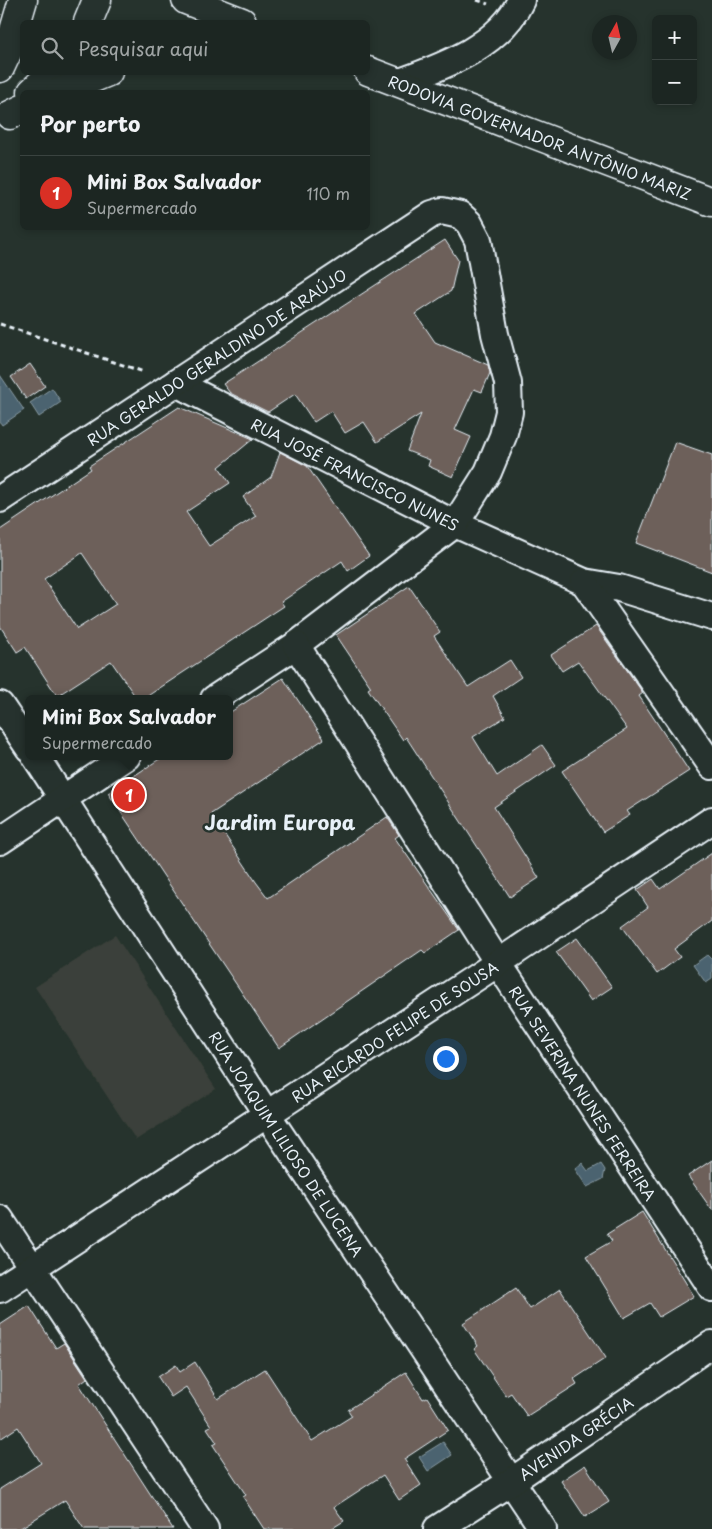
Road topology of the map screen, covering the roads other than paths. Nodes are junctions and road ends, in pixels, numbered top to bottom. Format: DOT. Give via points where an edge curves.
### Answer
graph roads {
  1 [pos="23,0"];
  2 [pos="97,0"];
  3 [pos="186,0"];
  4 [pos="521,0"];
  5 [pos="89,20"];
  6 [pos="237,20"];
  7 [pos="0,68"];
  8 [pos="370,72"];
  9 [pos="50,75"];
  10 [pos="101,75"];
  11 [pos="400,82"];
  12 [pos="34,90"];
  13 [pos="65,90"];
  14 [pos="712,202"];
  15 [pos="176,383"];
  16 [pos="0,499"];
  17 [pos="455,524"];
  18 [pos="584,582"];
  19 [pos="712,617"];
  20 [pos="296,645"];
  21 [pos="220,695"];
  22 [pos="0,705"];
  23 [pos="25,742"];
  24 [pos="38,760"];
  25 [pos="121,760"];
  26 [pos="712,766"];
  27 [pos="63,798"];
  28 [pos="712,820"];
  29 [pos="0,841"];
  30 [pos="498,963"];
  31 [pos="266,1113"];
  32 [pos="0,1219"];
  33 [pos="32,1268"];
  34 [pos="712,1288"];
  35 [pos="0,1289"];
  36 [pos="712,1344"];
  37 [pos="512,1481"];
  38 [pos="205,1529"];
  39 [pos="437,1529"];
  40 [pos="543,1529"];
  1 -- 7 [label="main road"];
  2 -- 5 [label="main road"];
  3 -- 6 [label="main road"];
  4 -- 11 [label="street" via="515,14 467,54"];
  8 -- 11 [label="main road, RODOVIA GOVERNADOR ANTÔNIO MARIZ"];
  9 -- 12 [label="main road"];
  10 -- 13 [label="main road"];
  11 -- 14 [label="main road, RODOVIA GOVERNADOR ANTÔNIO MARIZ"];
  15 -- 16 [label="street, RUA GERALDO GERALDINO DE ARAÚJO"];
  15 -- 17 [label="street, RUA JOSÉ FRANCISCO NUNES"];
  15 -- 17 [label="street, RUA GERALDO GERALDINO DE ARAÚJO" via="432,214 442,211 460,215 478,240 495,334 508,384 509,412 488,472"];
  17 -- 18 [label="street, RUA JOSÉ FRANCISCO NUNES"];
  17 -- 20 [label="street"];
  18 -- 19 [label="street, RUA JOSÉ FRANCISCO NUNES" via="619,588"];
  18 -- 26 [label="street"];
  20 -- 21 [label="street"];
  20 -- 30 [label="street, RUA SEVERINA NUNES FERREIRA"];
  22 -- 23 [label="street"];
  24 -- 27 [label="street, RUA JOAQUIM LILIOSO DE LUCENA"];
  25 -- 27 [label="street"];
  27 -- 29 [label="street"];
  27 -- 31 [label="street, RUA JOAQUIM LILIOSO DE LUCENA"];
  28 -- 30 [label="street, RUA RICARDO FELIPE DE SOUSA"];
  30 -- 31 [label="street, RUA RICARDO FELIPE DE SOUSA"];
  30 -- 34 [label="street, RUA SEVERINA NUNES FERREIRA"];
  31 -- 33 [label="street, RUA RICARDO FELIPE DE SOUSA"];
  31 -- 37 [label="street, RUA JOAQUIM LILIOSO DE LUCENA"];
  32 -- 33 [label="street"];
  33 -- 35 [label="street, RUA RICARDO FELIPE DE SOUSA"];
  33 -- 38 [label="street"];
  36 -- 37 [label="street, AVENIDA GRÉCIA"];
  37 -- 39 [label="street, AVENIDA GRÉCIA"];
  37 -- 40 [label="street, RUA JOAQUIM LILIOSO DE LUCENA"];
}
